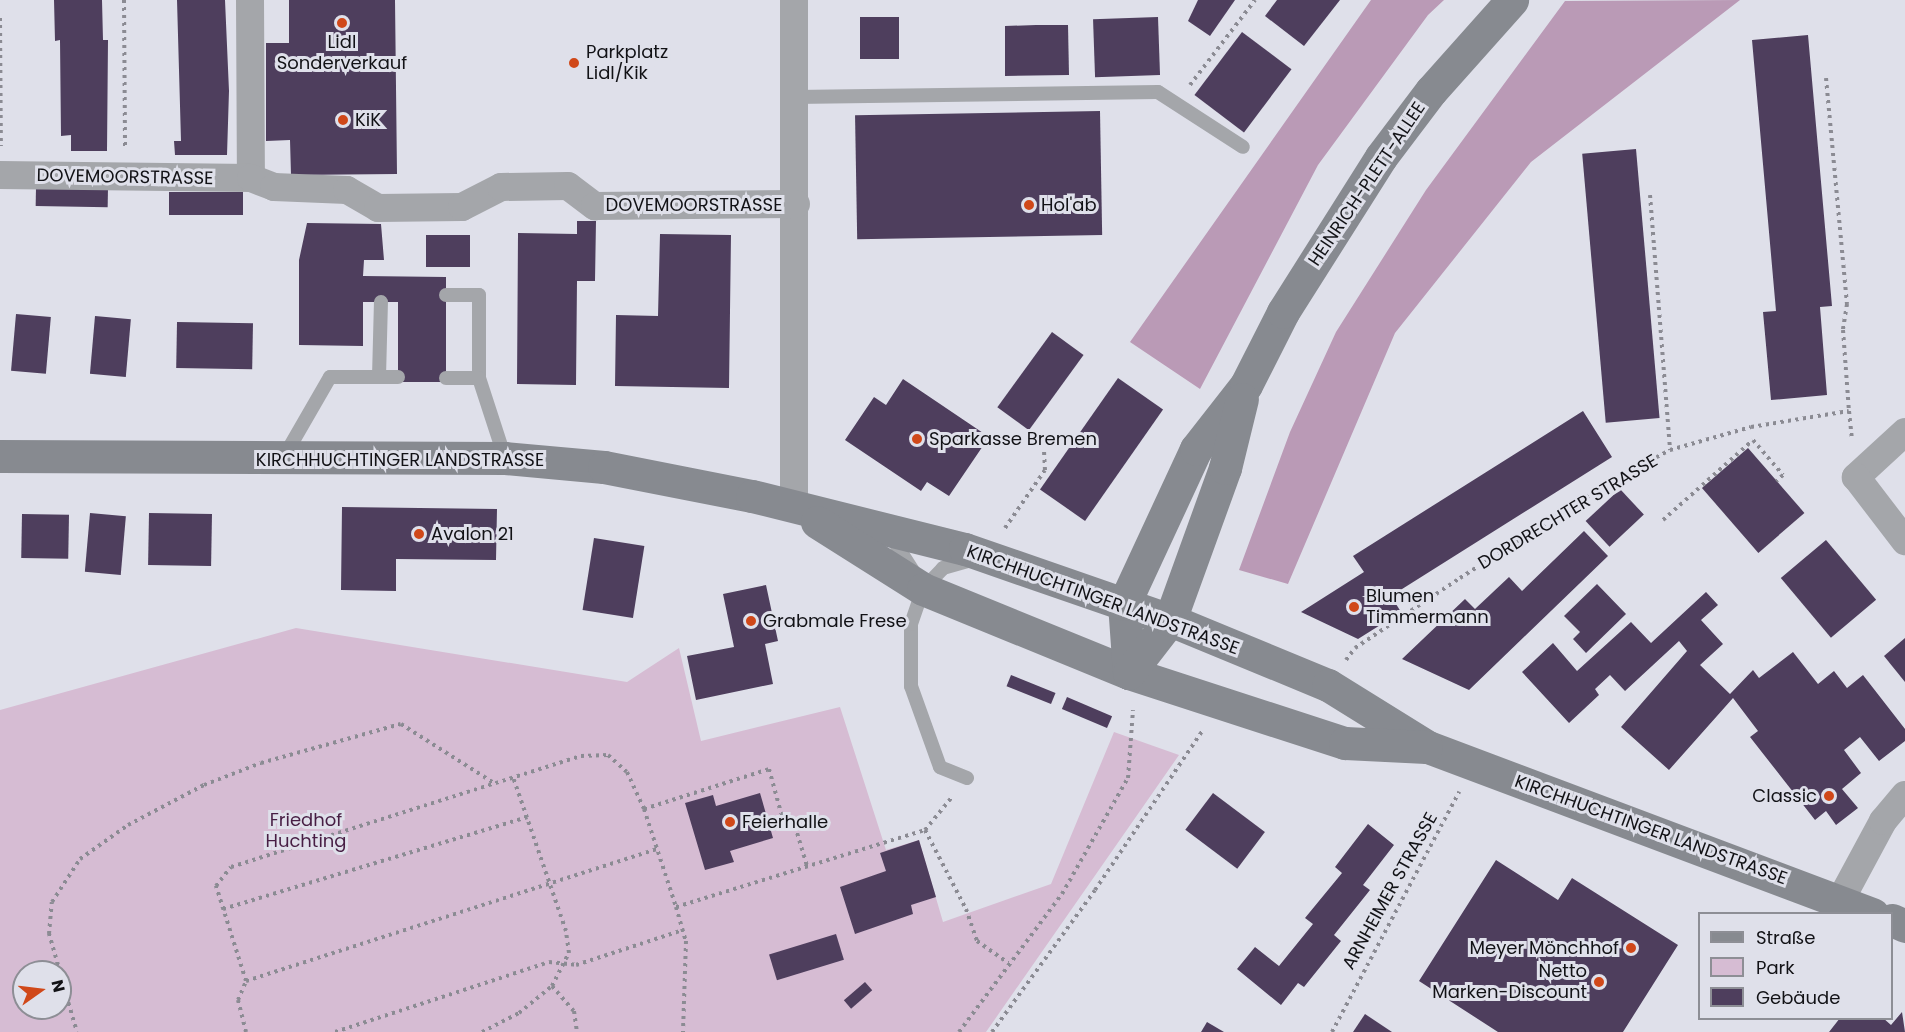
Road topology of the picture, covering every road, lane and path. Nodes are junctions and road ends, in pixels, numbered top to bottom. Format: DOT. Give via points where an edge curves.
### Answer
graph roads {
  1 [pos="124,0"];
  2 [pos="250,0"];
  3 [pos="794,0"];
  4 [pos="1255,0"];
  5 [pos="1512,0"];
  6 [pos="0,18"];
  7 [pos="1826,78"];
  8 [pos="795,97"];
  9 [pos="1176,103"];
  10 [pos="1243,147"];
  11 [pos="0,175"];
  12 [pos="125,177"];
  13 [pos="251,178"];
  14 [pos="1650,195"];
  15 [pos="796,204"];
  16 [pos="446,295"];
  17 [pos="381,302"];
  18 [pos="380,377"];
  19 [pos="398,377"];
  20 [pos="446,378"];
  21 [pos="479,378"];
  22 [pos="1246,385"];
  23 [pos="1849,411"];
  24 [pos="1905,432"];
  25 [pos="1044,449"];
  26 [pos="1670,450"];
  27 [pos="0,456"];
  28 [pos="505,458"];
  29 [pos="282,459"];
  30 [pos="1856,477"];
  31 [pos="1776,481"];
  32 [pos="794,508"];
  33 [pos="1663,520"];
  34 [pos="886,530"];
  35 [pos="1905,541"];
  36 [pos="986,556"];
  37 [pos="923,589"];
  38 [pos="1124,604"];
  39 [pos="1170,620"];
  40 [pos="1129,673"];
  41 [pos="1328,685"];
  42 [pos="1221,701"];
  43 [pos="1428,747"];
  44 [pos="1473,764"];
  45 [pos="513,777"];
  46 [pos="967,778"];
  47 [pos="494,783"];
  48 [pos="1905,795"];
  49 [pos="644,809"];
  50 [pos="527,817"];
  51 [pos="925,830"];
  52 [pos="658,849"];
  53 [pos="807,866"];
  54 [pos="550,883"];
  55 [pos="676,907"];
  56 [pos="1835,907"];
  57 [pos="223,909"];
  58 [pos="1862,912"];
  59 [pos="682,930"];
  60 [pos="56,960"];
  61 [pos="1008,963"];
  62 [pos="564,964"];
  63 [pos="246,981"];
  64 [pos="552,986"];
  65 [pos="72,1015"];
  66 [pos="77,1032"];
  67 [pos="246,1032"];
  68 [pos="335,1032"];
  69 [pos="482,1032"];
  70 [pos="577,1032"];
  71 [pos="682,1032"];
  72 [pos="959,1032"];
  73 [pos="992,1032"];
  74 [pos="1332,1032"];
  1 -- 12 [label="path"];
  2 -- 13 [label="street"];
  3 -- 8 [label="street, DOVEMOORSTRASSE"];
  4 -- 9 [label="path"];
  5 -- 22 [label="main road, HEINRICH-PLETT-ALLEE" via="1431,91 1382,157 1301,281"];
  6 -- 11 [label="path"];
  7 -- 23 [label="path" via="1847,304 1843,330"];
  8 -- 9 [label="lane" via="1158,92"];
  8 -- 15 [label="street, DOVEMOORSTRASSE"];
  9 -- 10 [label="lane"];
  11 -- 12 [label="street, DOVEMOORSTRASSE"];
  12 -- 13 [label="street, DOVEMOORSTRASSE"];
  13 -- 15 [label="street, DOVEMOORSTRASSE" via="274,187 347,190 378,208 462,207 501,187 568,186 595,206"];
  14 -- 26 [label="path, DORDRECHTER STRASSE"];
  15 -- 32 [label="street, DOVEMOORSTRASSE"];
  16 -- 21 [label="lane" via="479,295"];
  17 -- 18 [label="lane"];
  18 -- 19 [label="lane"];
  18 -- 29 [label="lane" via="330,377"];
  20 -- 21 [label="lane"];
  21 -- 28 [label="lane"];
  22 -- 38 [label="main road, HEINRICH-PLETT-ALLEE" via="1196,449"];
  22 -- 39 [label="main road, HEINRICH-PLETT-ALLEE" via="1225,468"];
  23 -- 26 [label="path, DORDRECHTER STRASSE" via="1751,427"];
  23 -- 30 [label="path"];
  24 -- 30 [label="street"];
  25 -- 36 [label="path" via="1045,470"];
  26 -- 41 [label="path, DORDRECHTER STRASSE" via="1610,482 1356,648"];
  27 -- 29 [label="main road, KIRCHHUCHTINGER LANDSTRASSE"];
  28 -- 29 [label="main road, KIRCHHUCHTINGER LANDSTRASSE"];
  28 -- 32 [label="main road, KIRCHHUCHTINGER LANDSTRASSE" via="615,469"];
  30 -- 35 [label="street"];
  31 -- 33 [label="path" via="1783,475 1753,440"];
  32 -- 34 [label="main road, KIRCHHUCHTINGER LANDSTRASSE"];
  32 -- 37 [label="main road, KIRCHHUCHTINGER LANDSTRASSE"];
  34 -- 36 [label="main road, KIRCHHUCHTINGER LANDSTRASSE"];
  34 -- 37 [label="lane"];
  36 -- 37 [label="lane" via="943,568"];
  36 -- 38 [label="main road, KIRCHHUCHTINGER LANDSTRASSE"];
  37 -- 40 [label="main road, KIRCHHUCHTINGER LANDSTRASSE"];
  37 -- 46 [label="lane" via="911,624 911,686 940,767"];
  38 -- 39 [label="main road, KIRCHHUCHTINGER LANDSTRASSE"];
  38 -- 40 [label="main road, HEINRICH-PLETT-ALLEE"];
  39 -- 40 [label="main road, HEINRICH-PLETT-ALLEE"];
  39 -- 41 [label="main road, KIRCHHUCHTINGER LANDSTRASSE"];
  40 -- 42 [label="main road, KIRCHHUCHTINGER LANDSTRASSE"];
  40 -- 61 [label="path" via="1134,713 1128,778 1062,894"];
  41 -- 43 [label="main road, KIRCHHUCHTINGER LANDSTRASSE"];
  42 -- 43 [label="main road, KIRCHHUCHTINGER LANDSTRASSE" via="1345,743"];
  42 -- 73 [label="path" via="1095,890"];
  43 -- 44 [label="main road, KIRCHHUCHTINGER LANDSTRASSE"];
  44 -- 56 [label="main road, KIRCHHUCHTINGER LANDSTRASSE"];
  44 -- 74 [label="path, ARNHEIMER STRASSE"];
  45 -- 47 [label="path"];
  45 -- 49 [label="path" via="581,756 608,755 627,772"];
  45 -- 50 [label="path"];
  46 -- 51 [label="path"];
  47 -- 57 [label="path" via="231,867 216,886"];
  47 -- 60 [label="path" via="401,724 261,763 204,784 128,825 80,859 52,902 49,934"];
  48 -- 56 [label="street" via="1883,821"];
  49 -- 52 [label="path"];
  49 -- 53 [label="path" via="769,769 782,813 795,826"];
  50 -- 54 [label="path"];
  50 -- 57 [label="path"];
  51 -- 53 [label="path"];
  51 -- 61 [label="path" via="966,909 976,941"];
  52 -- 54 [label="path"];
  52 -- 55 [label="path"];
  53 -- 55 [label="path"];
  54 -- 62 [label="path" via="566,931 569,953"];
  54 -- 63 [label="path"];
  55 -- 59 [label="path"];
  56 -- 58 [label="main road, KIRCHHUCHTINGER LANDSTRASSE"];
  57 -- 63 [label="path"];
  59 -- 62 [label="path" via="576,964"];
  59 -- 71 [label="path" via="686,941"];
  61 -- 72 [label="path"];
  62 -- 64 [label="path"];
  62 -- 68 [label="path" via="549,962"];
  63 -- 67 [label="path" via="238,1000"];
  64 -- 69 [label="path" via="519,1013"];
  64 -- 70 [label="path" via="574,1011"];
  65 -- 66 [label="path"];
}
